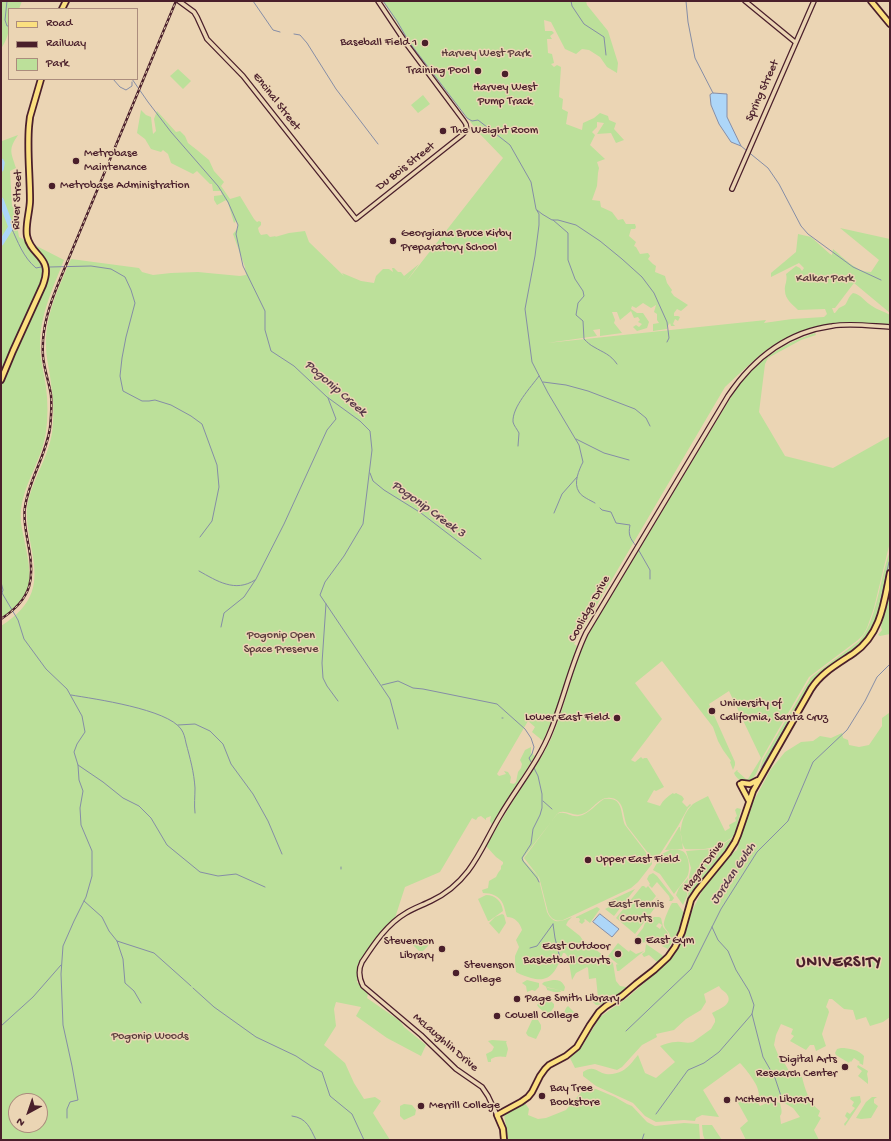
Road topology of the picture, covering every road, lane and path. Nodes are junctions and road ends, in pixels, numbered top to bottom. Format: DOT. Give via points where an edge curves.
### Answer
graph roads {
  1 [pos="179,1"];
  2 [pos="378,1"];
  3 [pos="745,1"];
  4 [pos="814,1"];
  5 [pos="871,1"];
  6 [pos="890,24"];
  7 [pos="795,42"];
  8 [pos="40,80"];
  9 [pos="732,188"];
  10 [pos="356,219"];
  11 [pos="890,327"];
  12 [pos="1,380"];
  13 [pos="890,573"];
  14 [pos="758,780"];
  15 [pos="743,784"];
  16 [pos="753,790"];
  17 [pos="749,801"];
  18 [pos="359,970"];
  19 [pos="497,1115"];
  20 [pos="504,1140"];
  1 -- 10 [label="street, Encinal Street" via="194,12 207,39 243,76"];
  2 -- 10 [label="street, Du Bois Street" via="464,121 467,129 462,136"];
  3 -- 7 [label="street"];
  4 -- 7 [label="street, Spring Street"];
  5 -- 6 [label="main road"];
  7 -- 9 [label="street, Spring Street"];
  8 -- 12 [label="main road, River Street" via="29,126 30,199 27,234 28,241 43,260 46,275"];
  11 -- 18 [label="street, Coolidge Drive" via="831,326 804,333 785,341 765,355 737,383 586,633 544,747 473,864 451,889 391,924 364,958"];
  13 -- 14 [label="main road, Hagar Drive" via="882,613 873,633 858,650 830,668 814,684"];
  14 -- 15 [label="main road"];
  14 -- 16 [label="main road, Hagar Drive"];
  15 -- 16 [label="main road"];
  15 -- 17 [label="main road"];
  16 -- 17 [label="main road, Hagar Drive"];
  17 -- 19 [label="main road, Hagar Drive" via="736,838 728,852 689,904 680,937 668,957 599,1012 577,1047 545,1069 528,1097"];
  18 -- 19 [label="street, McLaughlin Drive" via="363,986 421,1035 456,1069 482,1087"];
  19 -- 20 [label="main road, McLaughlin Drive" via="503,1129"];
}
